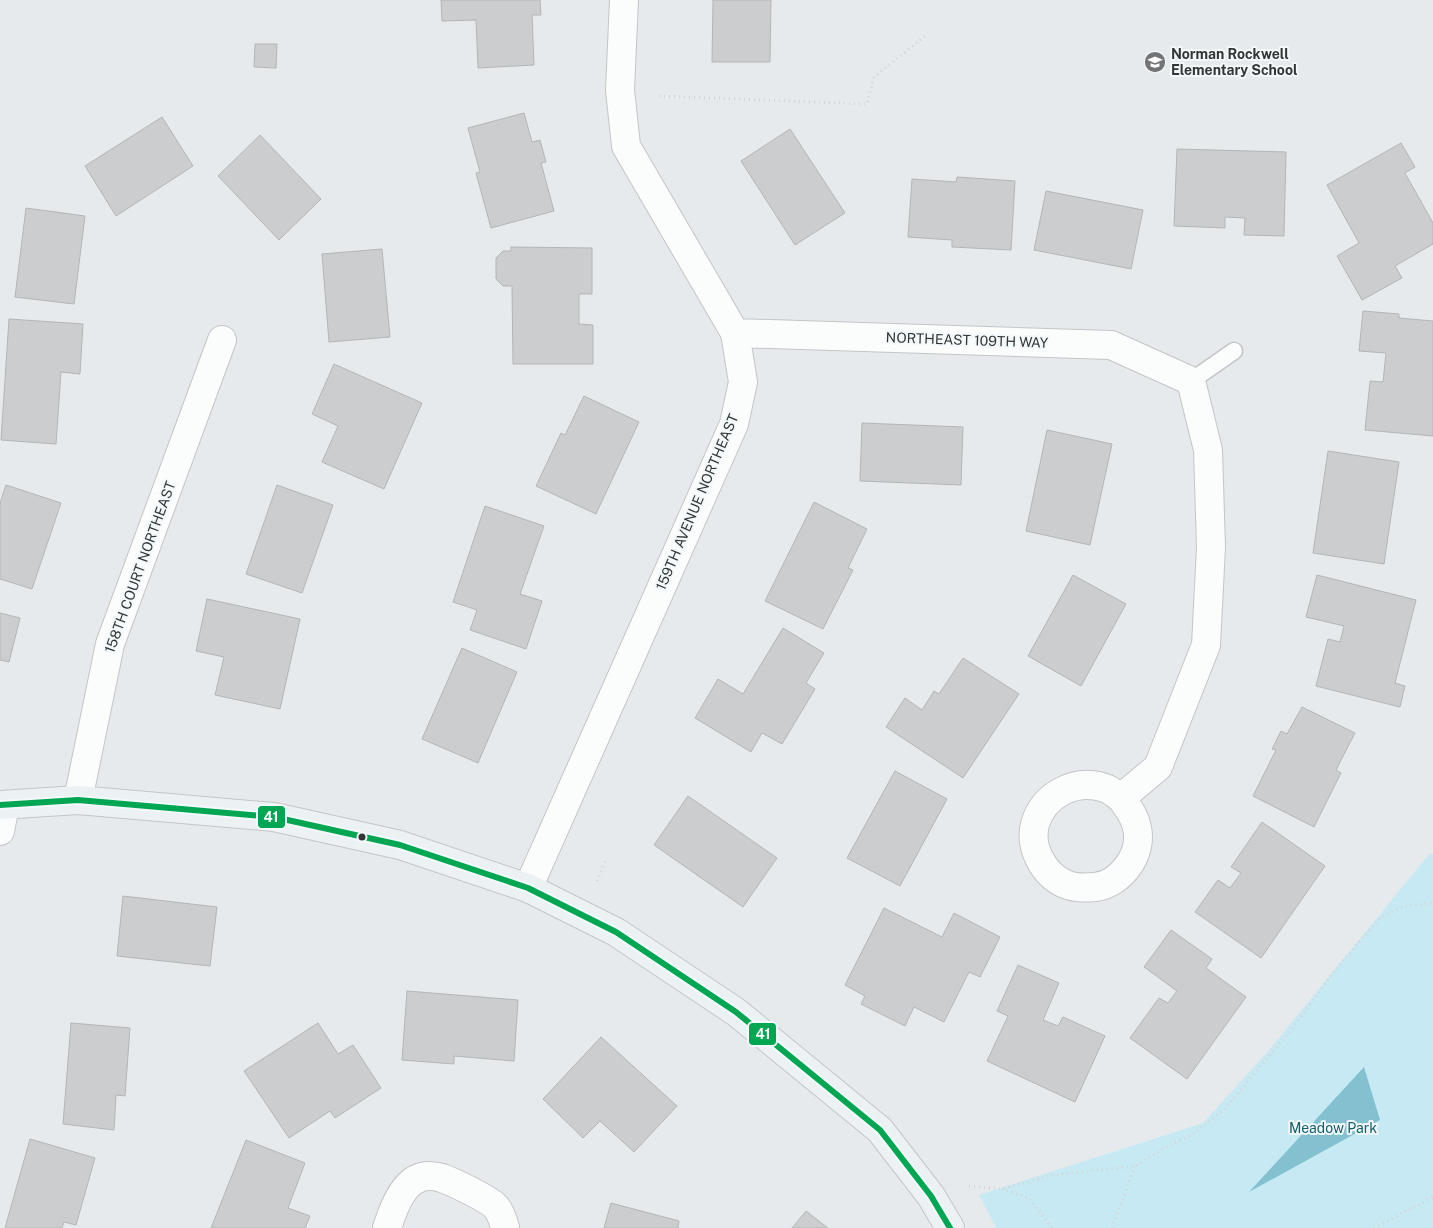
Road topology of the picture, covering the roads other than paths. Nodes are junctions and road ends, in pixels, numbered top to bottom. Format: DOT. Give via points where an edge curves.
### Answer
graph roads {
  1 [pos="624,0"];
  2 [pos="735,333"];
  3 [pos="222,340"];
  4 [pos="1234,351"];
  5 [pos="1191,381"];
  6 [pos="1121,798"];
  7 [pos="78,800"];
  8 [pos="2,814"];
  9 [pos="528,888"];
  10 [pos="387,1228"];
  11 [pos="505,1228"];
  12 [pos="950,1228"];
  1 -- 2 [label="street, 159TH AVENUE NORTHEAST" via="620,90 626,146"];
  2 -- 5 [label="street, NORTHEAST 109TH WAY" via="1111,345"];
  2 -- 9 [label="street, 159TH AVENUE NORTHEAST" via="743,382 734,424"];
  3 -- 7 [label="street, 158TH COURT NORTHEAST" via="110,644"];
  4 -- 5 [label="lane"];
  5 -- 6 [label="street" via="1208,450 1211,548 1206,645 1158,767"];
  7 -- 8 [label="street"];
  7 -- 9 [label="street" via="274,817 400,845"];
  9 -- 12 [label="street" via="616,932 736,1012 880,1130 931,1196"];
  10 -- 11 [label="street" via="407,1186 418,1178 430,1176 442,1178 488,1201 502,1216"];
}
